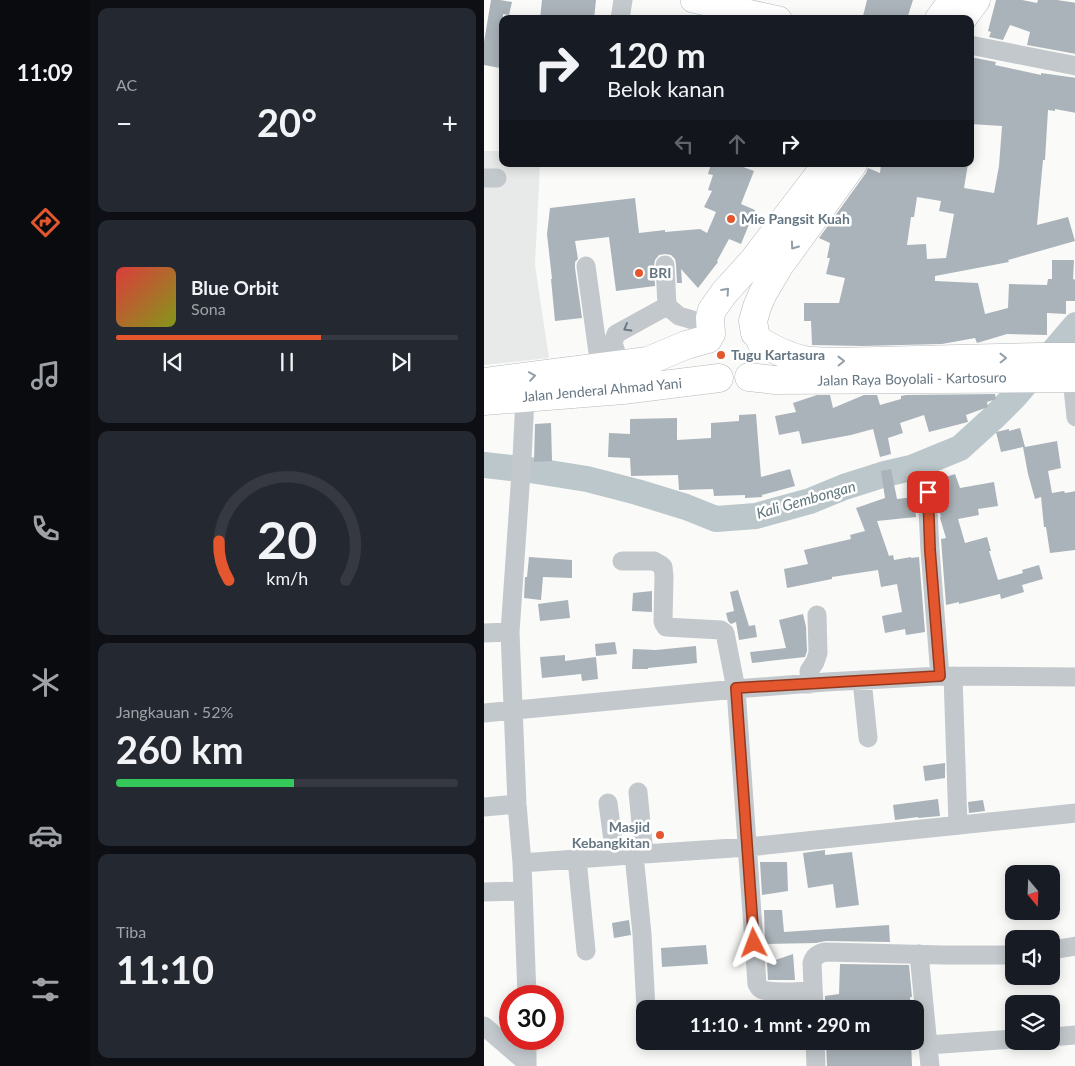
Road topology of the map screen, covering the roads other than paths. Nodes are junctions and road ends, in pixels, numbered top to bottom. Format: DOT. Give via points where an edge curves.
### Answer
graph roads {
  1 [pos="623,0"];
  2 [pos="693,0"];
  3 [pos="953,0"];
  4 [pos="976,0"];
  5 [pos="736,4"];
  6 [pos="621,15"];
  7 [pos="768,15"];
  8 [pos="942,15"];
  9 [pos="965,15"];
  10 [pos="974,46"];
  11 [pos="1075,66"];
  12 [pos="825,167"];
  13 [pos="851,167"];
  14 [pos="665,265"];
  15 [pos="586,266"];
  16 [pos="667,306"];
  17 [pos="709,333"];
  18 [pos="758,338"];
  19 [pos="610,366"];
  20 [pos="1064,368"];
  21 [pos="749,377"];
  22 [pos="719,378"];
  23 [pos="484,382"];
  24 [pos="525,398"];
  25 [pos="484,401"];
  26 [pos="1075,417"];
  27 [pos="928,492"];
  28 [pos="622,561"];
  29 [pos="817,615"];
  30 [pos="510,632"];
  31 [pos="484,633"];
  32 [pos="946,676"];
  33 [pos="1075,676"];
  34 [pos="862,680"];
  35 [pos="810,684"];
  36 [pos="736,688"];
  37 [pos="513,710"];
  38 [pos="484,712"];
  39 [pos="868,738"];
  40 [pos="638,792"];
  41 [pos="608,803"];
  42 [pos="517,804"];
  43 [pos="484,806"];
  44 [pos="1075,813"];
  45 [pos="958,825"];
  46 [pos="748,847"];
  47 [pos="639,854"];
  48 [pos="615,856"];
  49 [pos="577,859"];
  50 [pos="522,863"];
  51 [pos="523,891"];
  52 [pos="484,892"];
  53 [pos="1075,946"];
  54 [pos="1060,949"];
  55 [pos="586,950"];
  56 [pos="919,954"];
  57 [pos="1005,955"];
  58 [pos="527,985"];
  59 [pos="646,1000"];
  60 [pos="814,1000"];
  61 [pos="484,1026"];
  62 [pos="1075,1035"];
  63 [pos="1060,1036"];
  64 [pos="1005,1040"];
  65 [pos="928,1045"];
  66 [pos="527,1050"];
  67 [pos="815,1050"];
  68 [pos="527,1064"];
  69 [pos="816,1066"];
  70 [pos="930,1066"];
  1 -- 6 [label="street"];
  2 -- 5 [label="main road"];
  3 -- 8 [label="highway"];
  4 -- 9 [label="highway"];
  5 -- 7 [label="main road"];
  10 -- 11 [label="street"];
  17 -- 12 [label="highway, one-way" via="712,310 718,300 753,261"];
  13 -- 18 [label="highway, one-way" via="763,293 753,321"];
  14 -- 16 [label="street"];
  15 -- 19 [label="street"];
  16 -- 17 [label="street"];
  16 -- 19 [label="street, one-way" via="616,334"];
  17 -- 18 [label="highway" via="733,324 748,328"];
  17 -- 19 [label="highway, Jalan Jenderal Ahmad Yani" via="648,361"];
  17 -- 22 [label="highway" via="705,358 710,370"];
  18 -- 20 [label="highway, Jalan Raya Boyolali - Kartosuro, one-way" via="784,354 815,361"];
  18 -- 21 [label="highway" via="763,353 758,370"];
  23 -- 19 [label="highway, Jalan Jenderal Ahmad Yani, one-way"];
  20 -- 21 [label="highway, Jalan Raya Boyolali - Kartosuro" via="1020,378 775,380"];
  20 -- 26 [label="street"];
  21 -- 22 [label="highway" via="734,382"];
  22 -- 24 [label="highway, Jalan Jenderal Ahmad Yani"];
  24 -- 25 [label="highway, Jalan Jenderal Ahmad Yani"];
  24 -- 30 [label="street"];
  27 -- 32 [label="street" via="930,550"];
  28 -- 36 [label="street" via="656,562 664,569 663,621 666,627 723,630"];
  29 -- 35 [label="street" via="818,653 809,671"];
  30 -- 31 [label="street"];
  30 -- 37 [label="street"];
  32 -- 33 [label="street"];
  32 -- 34 [label="street"];
  32 -- 45 [label="street"];
  34 -- 35 [label="street"];
  34 -- 39 [label="street"];
  35 -- 36 [label="street"];
  36 -- 37 [label="street"];
  36 -- 46 [label="street"];
  37 -- 38 [label="street"];
  37 -- 42 [label="street"];
  40 -- 47 [label="street"];
  41 -- 48 [label="street"];
  42 -- 43 [label="street"];
  42 -- 50 [label="street"];
  44 -- 45 [label="street"];
  45 -- 46 [label="street"];
  46 -- 47 [label="street"];
  46 -- 60 [label="street" via="757,984 765,990"];
  47 -- 48 [label="street"];
  47 -- 59 [label="street"];
  48 -- 49 [label="street"];
  49 -- 50 [label="street"];
  49 -- 55 [label="street"];
  50 -- 51 [label="street"];
  51 -- 52 [label="street"];
  51 -- 58 [label="street"];
  53 -- 54 [label="street"];
  56 -- 57 [label="street"];
  56 -- 60 [label="street" via="821,953 812,961"];
  56 -- 65 [label="street"];
  61 -- 68 [label="street"];
  62 -- 63 [label="street"];
  64 -- 65 [label="street"];
  65 -- 70 [label="street"];
  66 -- 68 [label="street"];
  67 -- 69 [label="street"];
}
